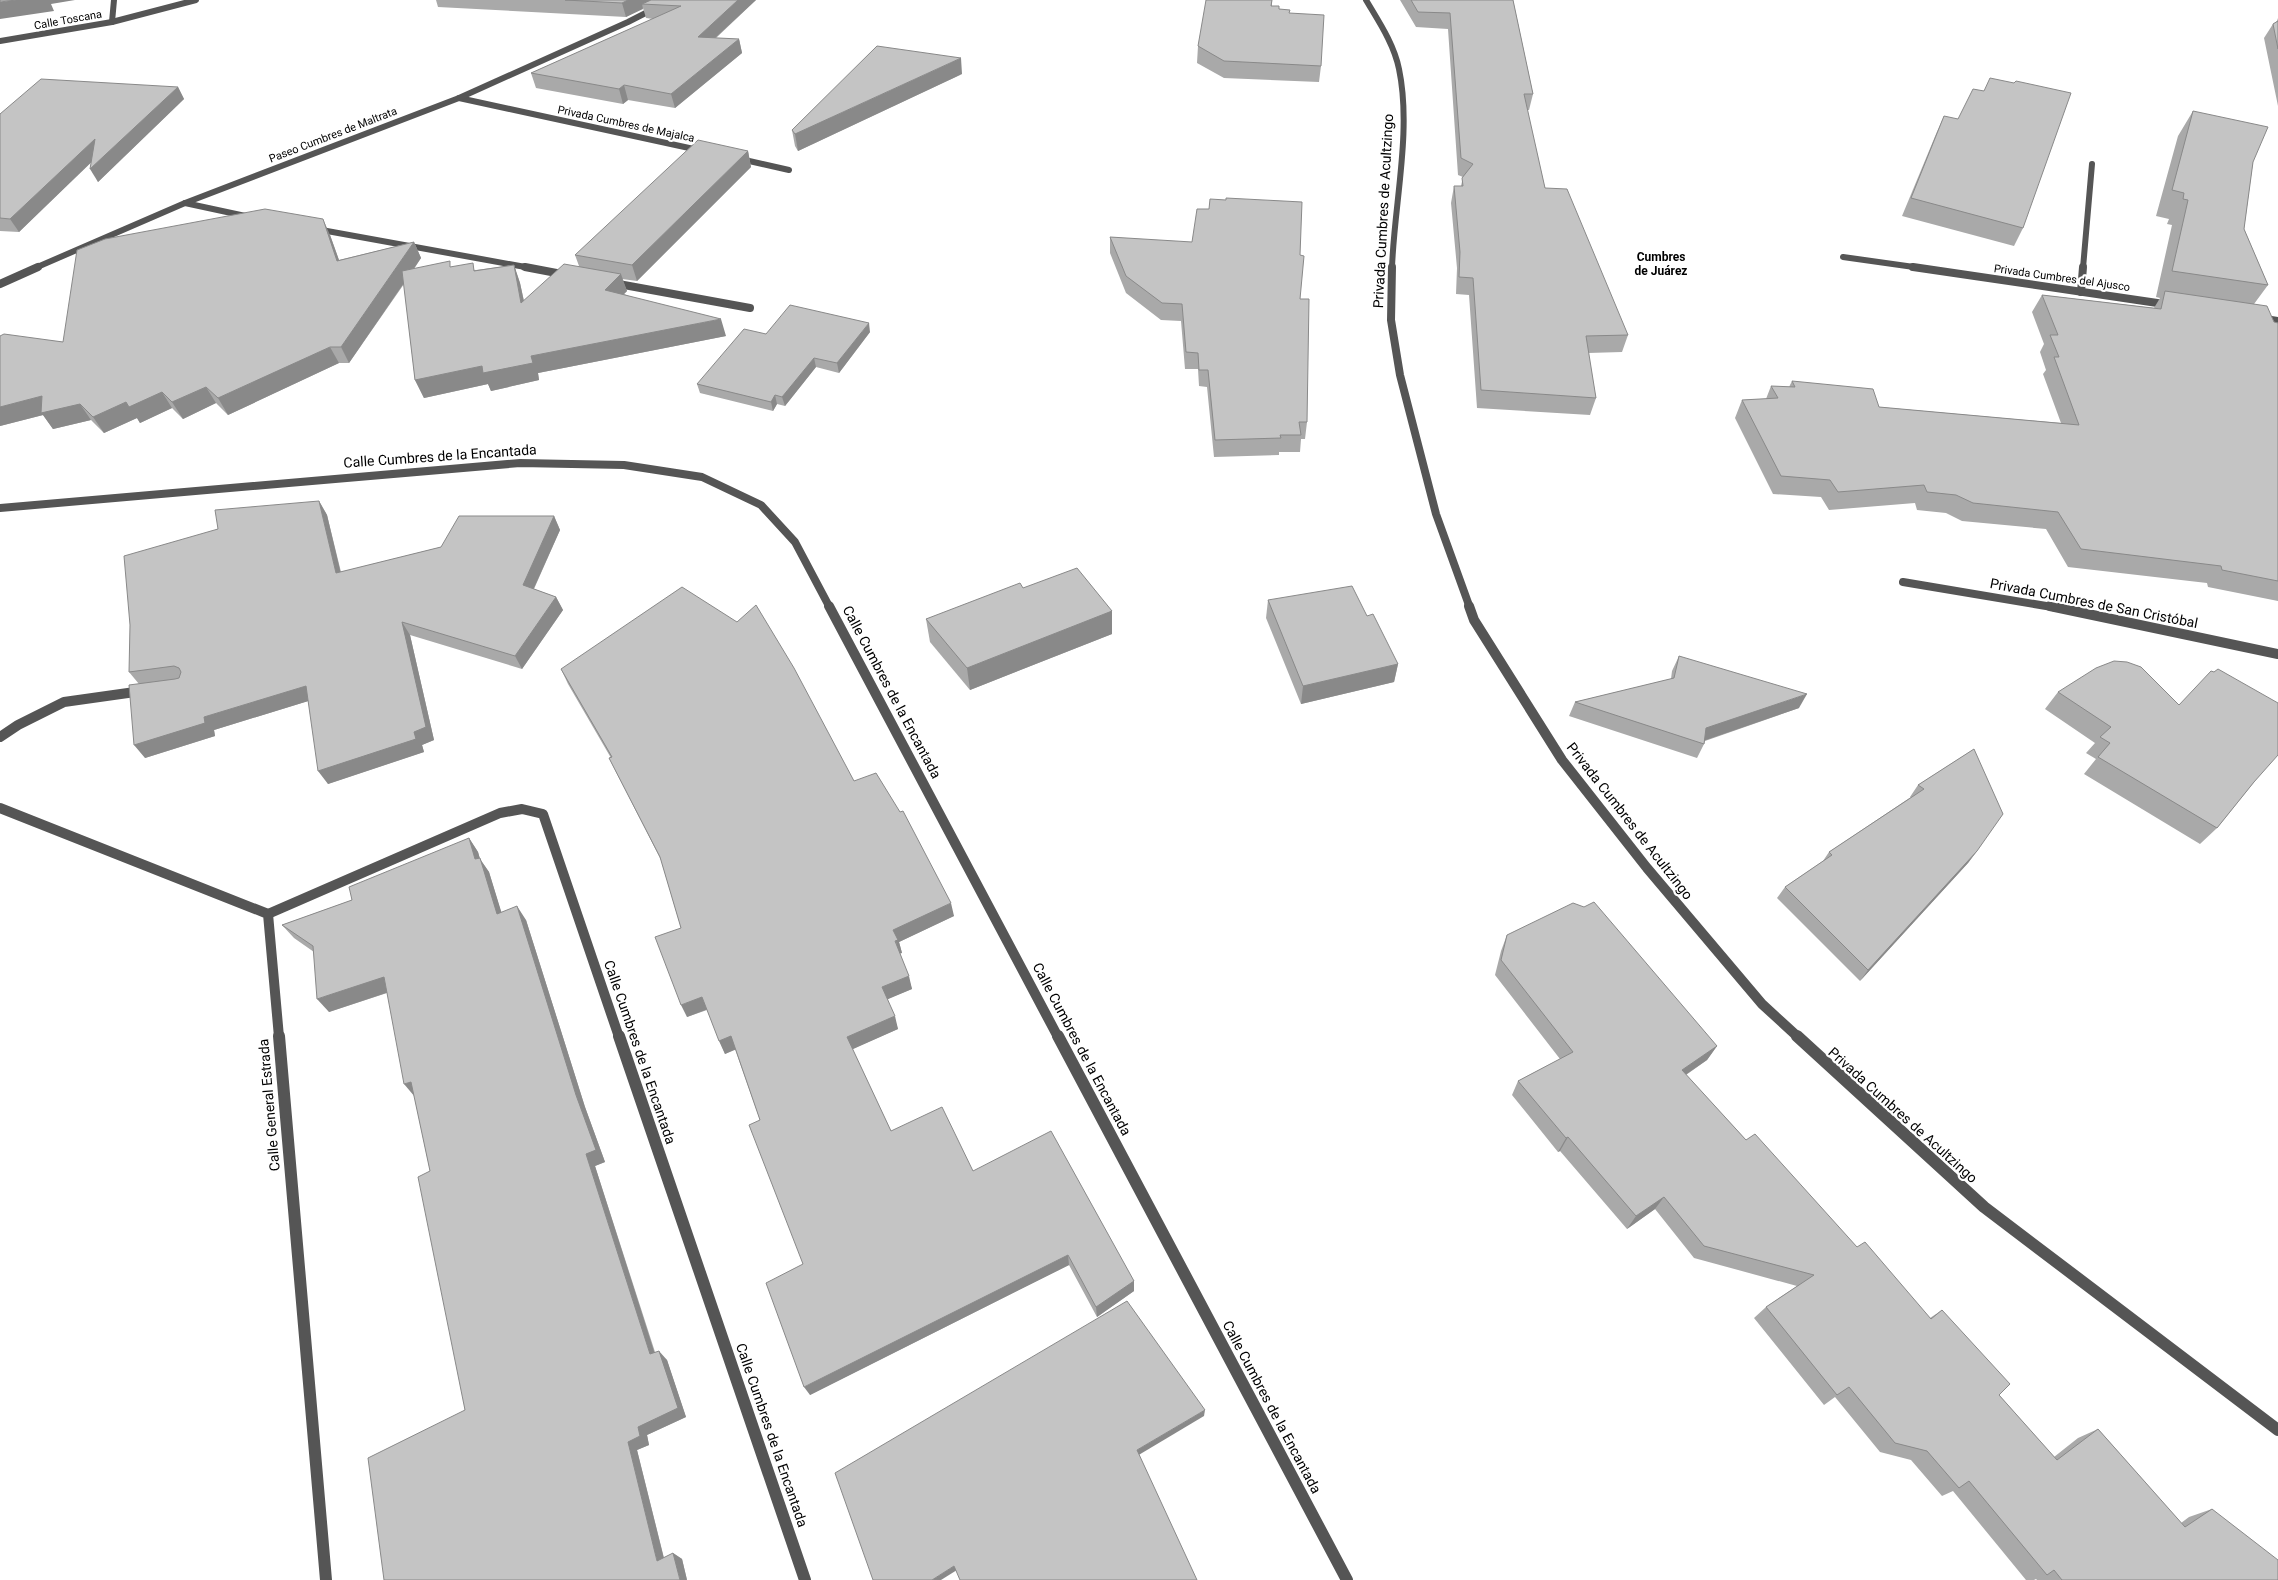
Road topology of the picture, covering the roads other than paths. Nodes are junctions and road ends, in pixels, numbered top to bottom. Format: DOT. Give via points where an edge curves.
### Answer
graph roads {
  1 [pos="114,0"];
  2 [pos="196,0"];
  3 [pos="671,0"];
  4 [pos="1366,0"];
  5 [pos="112,22"];
  6 [pos="0,41"];
  7 [pos="459,98"];
  8 [pos="712,153"];
  9 [pos="731,157"];
  10 [pos="2092,164"];
  11 [pos="789,170"];
  12 [pos="185,203"];
  13 [pos="257,218"];
  14 [pos="306,227"];
  15 [pos="1843,257"];
  16 [pos="576,276"];
  17 [pos="605,282"];
  18 [pos="0,284"];
  19 [pos="2081,292"];
  20 [pos="2180,306"];
  21 [pos="750,308"];
  22 [pos="2248,317"];
  23 [pos="2278,321"];
  24 [pos="0,508"];
  25 [pos="1903,582"];
  26 [pos="2278,654"];
  27 [pos="157,689"];
  28 [pos="0,737"];
  29 [pos="0,808"];
  30 [pos="268,914"];
  31 [pos="2278,1430"];
  32 [pos="326,1580"];
  33 [pos="806,1580"];
  34 [pos="1347,1580"];
  1 -- 5 [label="street"];
  2 -- 5 [label="street, Calle Toscana"];
  3 -- 7 [label="street, Paseo Cumbres de Maltrata"];
  4 -- 31 [label="street, Privada Cumbres de Acultzingo" via="1388,38 1399,69 1404,124 1393,234 1391,320 1402,385 1436,514 1474,620 1562,760 1647,868 1762,1004 1984,1207"];
  5 -- 6 [label="street, Calle Toscana"];
  7 -- 8 [label="street, Privada Cumbres de Majalca"];
  7 -- 12 [label="street, Paseo Cumbres de Maltrata"];
  9 -- 11 [label="street"];
  10 -- 19 [label="street"];
  12 -- 13 [label="street"];
  12 -- 18 [label="street, Paseo Cumbres de Maltrata"];
  14 -- 16 [label="street"];
  15 -- 19 [label="street, Privada Cumbres del Ajusco"];
  17 -- 21 [label="street"];
  19 -- 20 [label="street, Privada Cumbres del Ajusco"];
  22 -- 23 [label="street"];
  24 -- 34 [label="street, Calle Cumbres de la Encantada" via="520,463 624,465 702,478 760,505 795,542"];
  25 -- 26 [label="street, Privada Cumbres de San Cristóbal" via="2072,610"];
  27 -- 28 [label="street" via="64,702"];
  29 -- 30 [label="street"];
  30 -- 32 [label="street, Calle General Estrada"];
  30 -- 33 [label="street, Calle Cumbres de la Encantada" via="500,813 522,809 543,814"];
}
